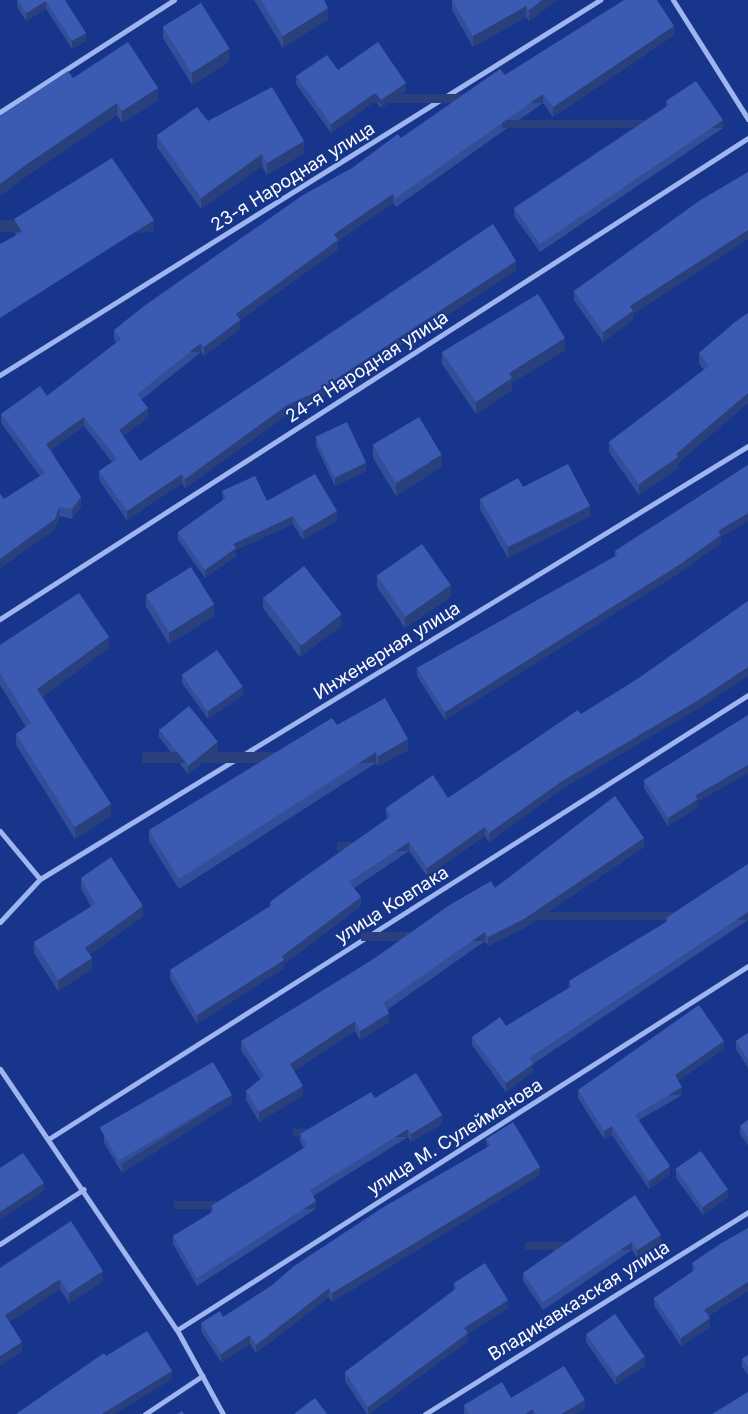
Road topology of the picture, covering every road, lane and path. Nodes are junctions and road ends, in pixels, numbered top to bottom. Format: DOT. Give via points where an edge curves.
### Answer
graph roads {
  1 [pos="174,0"];
  2 [pos="600,0"];
  3 [pos="673,0"];
  4 [pos="0,112"];
  5 [pos="748,119"];
  6 [pos="748,138"];
  7 [pos="0,375"];
  8 [pos="748,446"];
  9 [pos="0,619"];
  10 [pos="748,695"];
  11 [pos="0,831"];
  12 [pos="40,879"];
  13 [pos="0,922"];
  14 [pos="748,966"];
  15 [pos="0,1070"];
  16 [pos="50,1138"];
  17 [pos="84,1189"];
  18 [pos="748,1212"];
  19 [pos="0,1244"];
  20 [pos="177,1330"];
  21 [pos="202,1376"];
  22 [pos="145,1414"];
  23 [pos="223,1414"];
  24 [pos="425,1414"];
  1 -- 4 [label="street"];
  2 -- 7 [label="street, 23-я Народная улица"];
  3 -- 5 [label="street"];
  6 -- 9 [label="street, 24-я Народная улица"];
  8 -- 12 [label="street, Инженерная улица"];
  10 -- 16 [label="street, улица Ковпака"];
  11 -- 12 [label="street"];
  12 -- 13 [label="street, Инженерная улица"];
  14 -- 20 [label="street, улица М. Сулейманова"];
  15 -- 16 [label="street"];
  16 -- 17 [label="street"];
  17 -- 19 [label="street"];
  17 -- 20 [label="street"];
  18 -- 24 [label="street, Владикавказская улица"];
  20 -- 21 [label="street"];
  21 -- 22 [label="street"];
  21 -- 23 [label="street"];
}
